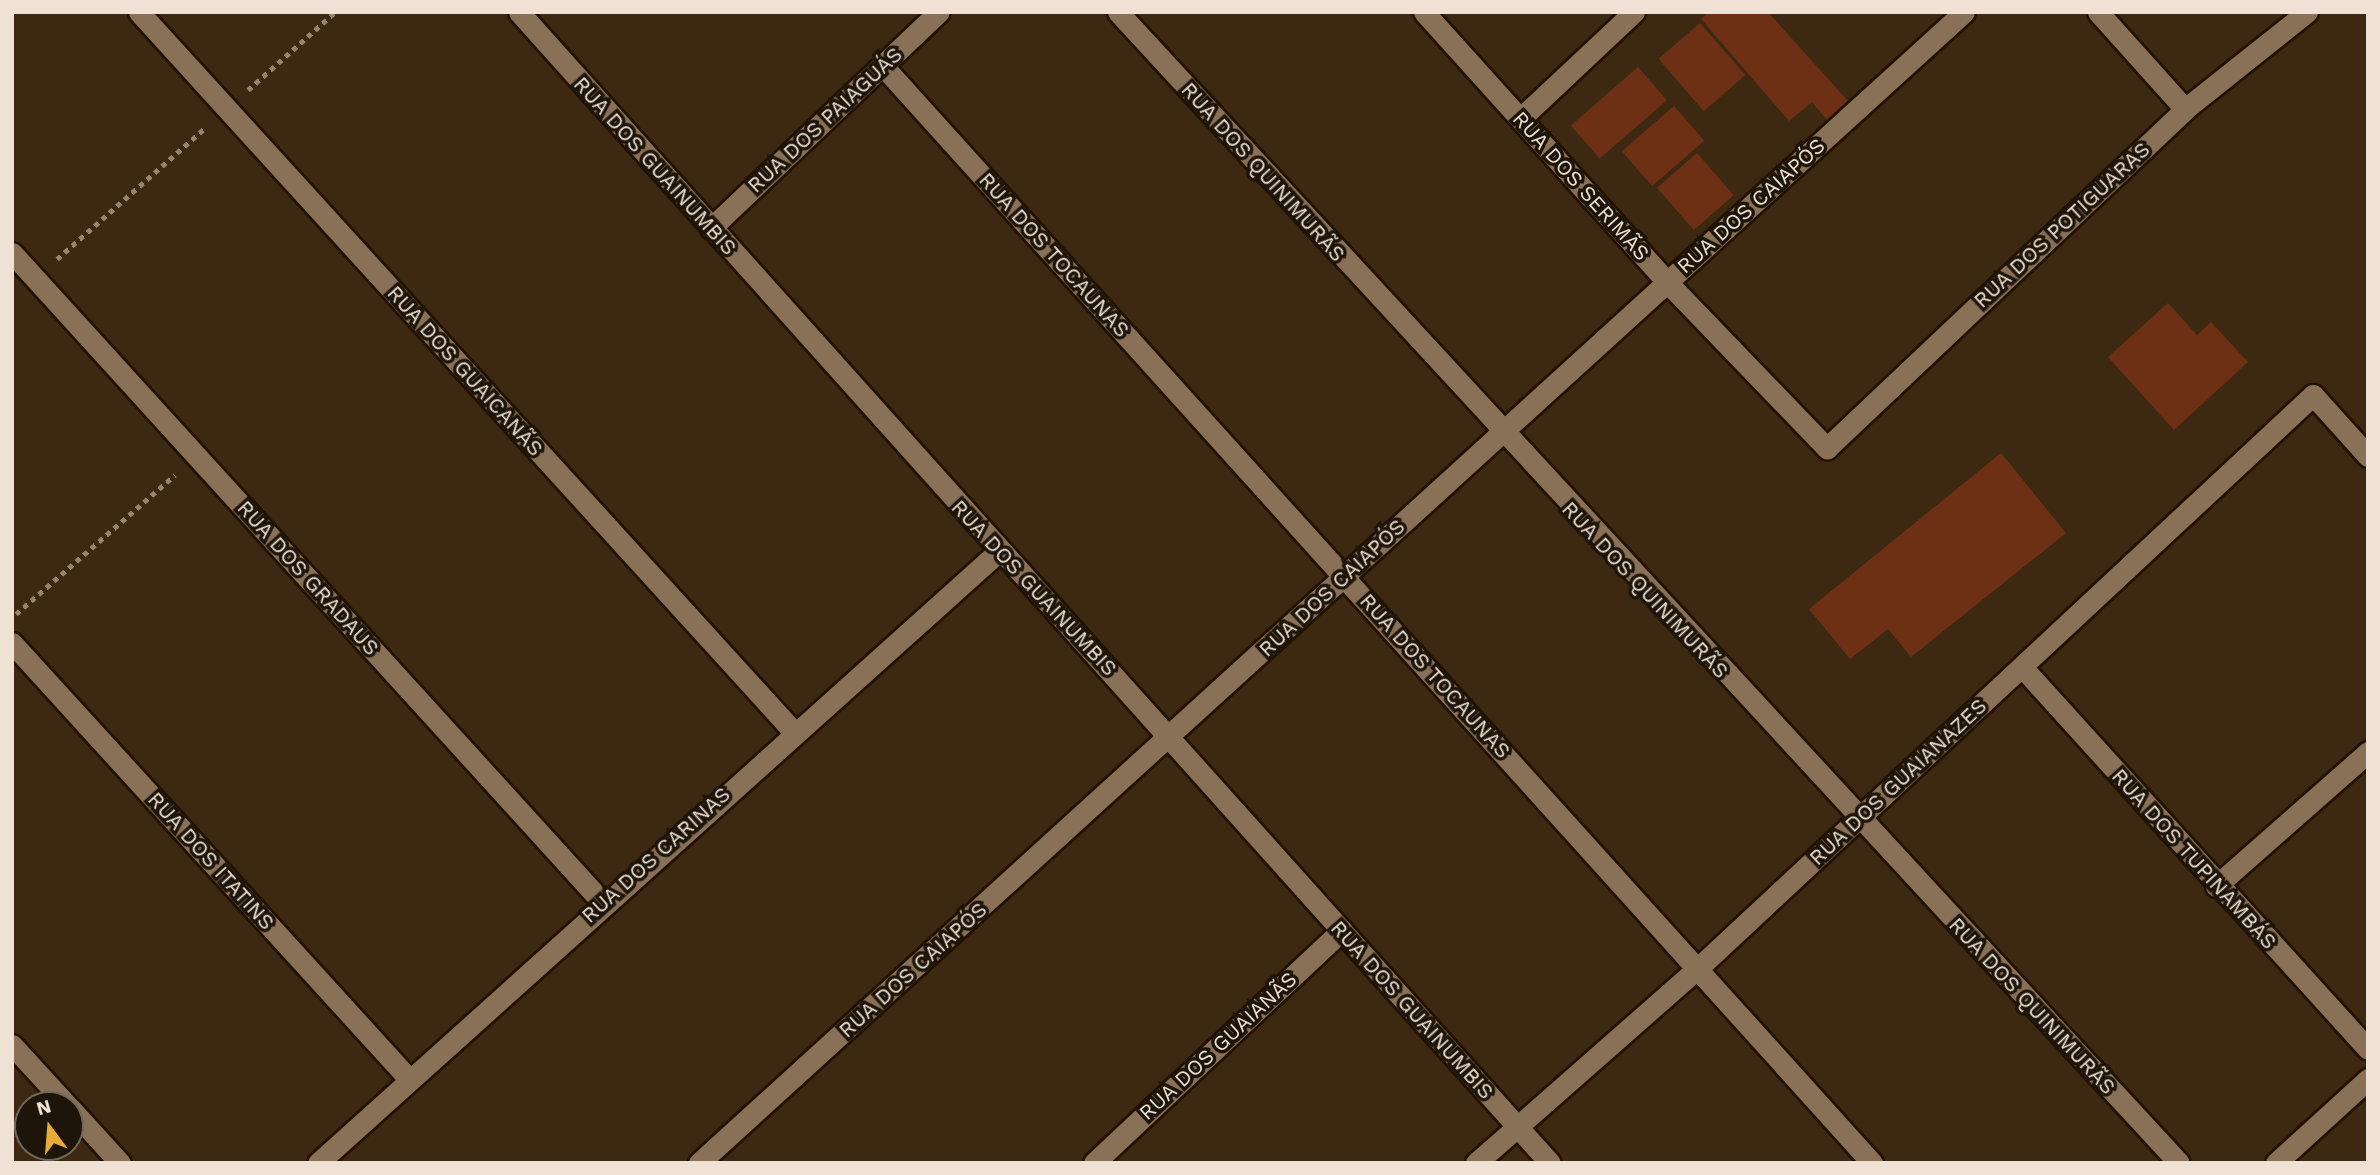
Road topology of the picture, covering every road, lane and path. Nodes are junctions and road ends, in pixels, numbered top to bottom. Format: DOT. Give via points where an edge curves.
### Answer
graph roads {
  1 [pos="139,12"];
  2 [pos="335,12"];
  3 [pos="519,12"];
  4 [pos="940,12"];
  5 [pos="1118,12"];
  6 [pos="1424,12"];
  7 [pos="1633,12"];
  8 [pos="1964,12"];
  9 [pos="2098,12"];
  10 [pos="2307,12"];
  11 [pos="883,66"];
  12 [pos="227,109"];
  13 [pos="2185,109"];
  14 [pos="1521,118"];
  15 [pos="711,228"];
  16 [pos="12,253"];
  17 [pos="36,278"];
  18 [pos="1667,282"];
  19 [pos="1501,434"];
  20 [pos="1827,448"];
  21 [pos="197,456"];
  22 [pos="2368,456"];
  23 [pos="998,552"];
  24 [pos="1345,576"];
  25 [pos="12,618"];
  26 [pos="12,643"];
  27 [pos="2022,667"];
  28 [pos="792,730"];
  29 [pos="1173,736"];
  30 [pos="2368,752"];
  31 [pos="1857,820"];
  32 [pos="2216,886"];
  33 [pos="603,903"];
  34 [pos="1342,930"];
  35 [pos="1698,969"];
  36 [pos="12,1045"];
  37 [pos="2368,1049"];
  38 [pos="409,1079"];
  39 [pos="2368,1079"];
  40 [pos="55,1091"];
  41 [pos="84,1123"];
  42 [pos="1516,1126"];
  43 [pos="120,1163"];
  44 [pos="318,1163"];
  45 [pos="699,1163"];
  46 [pos="1094,1163"];
  47 [pos="1476,1163"];
  48 [pos="1550,1163"];
  49 [pos="1872,1163"];
  50 [pos="2179,1163"];
  51 [pos="2276,1163"];
  1 -- 12 [label="street, RUA DOS GUAICANÃS"];
  2 -- 12 [label="path"];
  3 -- 15 [label="street, RUA DOS GUAINUMBIS"];
  4 -- 11 [label="street, RUA DOS PAIAGUÁS"];
  5 -- 19 [label="street, RUA DOS QUINIMURÃS"];
  6 -- 14 [label="street, RUA DOS SERIMÃS"];
  7 -- 14 [label="street"];
  8 -- 18 [label="street, RUA DOS CAIAPÓS"];
  9 -- 13 [label="street"];
  10 -- 13 [label="street, RUA DOS POTIGUARAS"];
  11 -- 15 [label="street, RUA DOS PAIAGUÁS"];
  11 -- 24 [label="street, RUA DOS TOCAUNAS"];
  12 -- 17 [label="path"];
  12 -- 28 [label="street, RUA DOS GUAICANÃS"];
  13 -- 20 [label="street, RUA DOS POTIGUARAS"];
  14 -- 18 [label="street, RUA DOS SERIMÃS"];
  15 -- 23 [label="street, RUA DOS GUAINUMBIS"];
  16 -- 17 [label="street, RUA DOS GRADAUS"];
  17 -- 21 [label="street, RUA DOS GRADAUS"];
  18 -- 19 [label="street, RUA DOS CAIAPÓS"];
  18 -- 20 [label="street, RUA DOS SERIMÃS"];
  19 -- 24 [label="street, RUA DOS CAIAPÓS"];
  19 -- 31 [label="street, RUA DOS QUINIMURÃS"];
  21 -- 25 [label="path"];
  21 -- 33 [label="street, RUA DOS GRADAUS"];
  22 -- 27 [label="street, RUA DOS GUAIANAZES" via="2313,396"];
  23 -- 28 [label="street, RUA DOS CARINAS"];
  23 -- 29 [label="street, RUA DOS GUAINUMBIS"];
  24 -- 29 [label="street, RUA DOS CAIAPÓS"];
  24 -- 35 [label="street, RUA DOS TOCAUNAS"];
  26 -- 38 [label="street, RUA DOS ITATINS"];
  27 -- 31 [label="street, RUA DOS GUAIANAZES"];
  27 -- 32 [label="street, RUA DOS TUPINAMBÁS"];
  28 -- 33 [label="street, RUA DOS CARINAS"];
  29 -- 34 [label="street, RUA DOS GUAINUMBIS"];
  29 -- 45 [label="street, RUA DOS CAIAPÓS"];
  30 -- 32 [label="street"];
  31 -- 35 [label="street, RUA DOS GUAIANAZES"];
  31 -- 50 [label="street, RUA DOS QUINIMURÃS"];
  32 -- 37 [label="street, RUA DOS TUPINAMBÁS"];
  33 -- 38 [label="street, RUA DOS CARINAS"];
  34 -- 42 [label="street, RUA DOS GUAINUMBIS"];
  34 -- 46 [label="street, RUA DOS GUAIANÃS"];
  35 -- 42 [label="street, RUA DOS GUAIANAZES"];
  35 -- 49 [label="street, RUA DOS TOCAUNAS"];
  36 -- 40 [label="street"];
  38 -- 44 [label="street, RUA DOS CARINAS"];
  39 -- 51 [label="street"];
  41 -- 43 [label="street"];
  42 -- 47 [label="street, RUA DOS GUAIANAZES"];
  42 -- 48 [label="street, RUA DOS GUAINUMBIS"];
}
